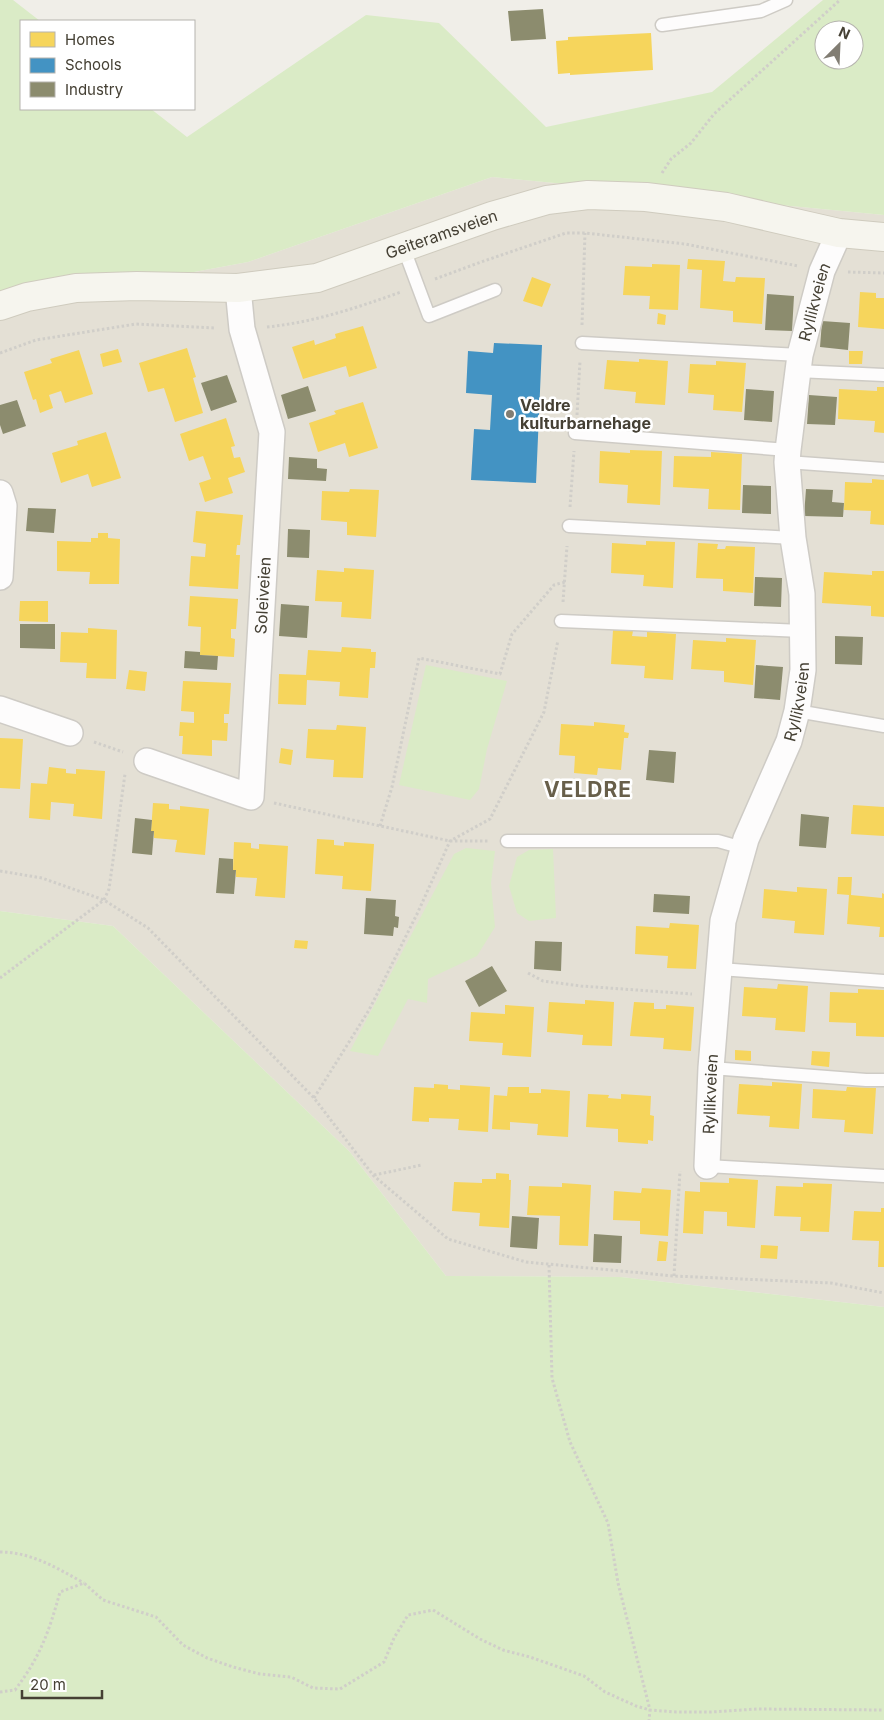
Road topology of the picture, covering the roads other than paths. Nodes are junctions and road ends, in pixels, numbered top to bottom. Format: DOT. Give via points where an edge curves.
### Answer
graph roads {
  1 [pos="786,0"];
  2 [pos="662,25"];
  3 [pos="840,232"];
  4 [pos="884,237"];
  5 [pos="404,249"];
  6 [pos="238,288"];
  7 [pos="495,290"];
  8 [pos="0,306"];
  9 [pos="582,343"];
  10 [pos="798,363"];
  11 [pos="884,375"];
  12 [pos="575,433"];
  13 [pos="787,456"];
  14 [pos="884,469"];
  15 [pos="0,493"];
  16 [pos="568,526"];
  17 [pos="794,538"];
  18 [pos="0,577"];
  19 [pos="562,621"];
  20 [pos="802,631"];
  21 [pos="0,709"];
  22 [pos="797,711"];
  23 [pos="884,726"];
  24 [pos="70,733"];
  25 [pos="147,761"];
  26 [pos="507,841"];
  27 [pos="743,848"];
  28 [pos="720,969"];
  29 [pos="884,981"];
  30 [pos="711,1068"];
  31 [pos="884,1080"];
  32 [pos="707,1166"];
  33 [pos="884,1176"];
  1 -- 2 [label="lane" via="761,11"];
  3 -- 4 [label="street, Geiteramsveien"];
  3 -- 5 [label="street, Geiteramsveien" via="726,207 588,195 547,200 492,216"];
  3 -- 10 [label="street, Ryllikveien" via="822,271"];
  5 -- 6 [label="street, Geiteramsveien" via="317,278"];
  5 -- 7 [label="lane" via="428,316"];
  6 -- 8 [label="street, Geiteramsveien" via="76,288 27,297"];
  6 -- 25 [label="street, Soleiveien" via="242,329 272,432 251,798"];
  9 -- 10 [label="lane"];
  10 -- 11 [label="lane"];
  10 -- 13 [label="street, Ryllikveien"];
  12 -- 13 [label="lane"];
  13 -- 14 [label="lane"];
  13 -- 17 [label="street, Ryllikveien"];
  15 -- 18 [label="street" via="4,506"];
  16 -- 17 [label="lane"];
  17 -- 20 [label="street, Ryllikveien" via="800,573"];
  19 -- 20 [label="lane"];
  20 -- 22 [label="street, Ryllikveien" via="803,670"];
  21 -- 24 [label="street"];
  22 -- 23 [label="lane"];
  22 -- 27 [label="street, Ryllikveien" via="789,741"];
  26 -- 27 [label="lane" via="718,840"];
  27 -- 28 [label="street, Ryllikveien" via="723,921"];
  28 -- 29 [label="lane"];
  28 -- 30 [label="street, Ryllikveien"];
  30 -- 31 [label="lane"];
  30 -- 32 [label="street, Ryllikveien"];
  32 -- 33 [label="lane"];
}
